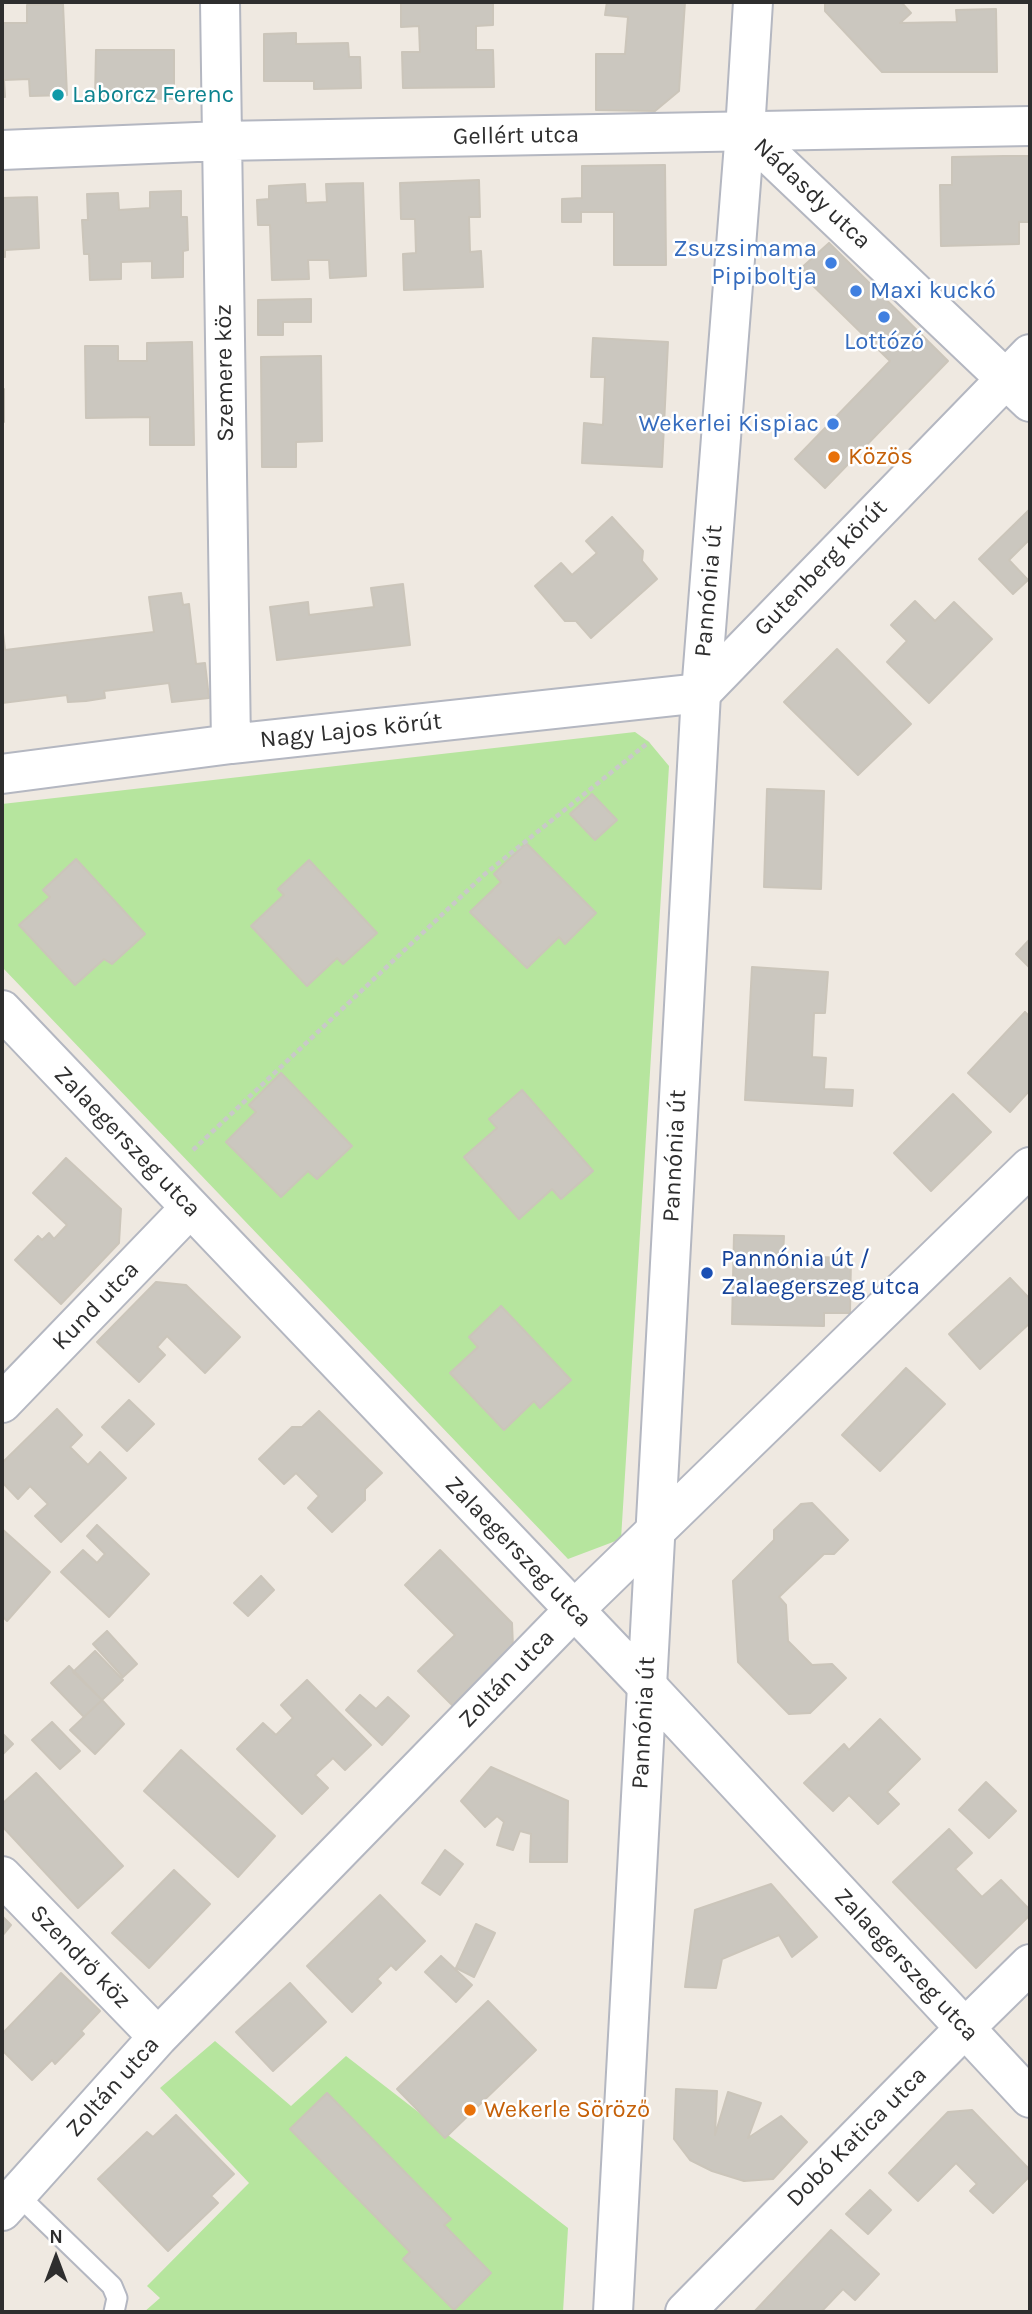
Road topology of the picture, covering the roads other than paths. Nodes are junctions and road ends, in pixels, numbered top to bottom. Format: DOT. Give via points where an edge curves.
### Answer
graph roads {
  1 [pos="220,2"];
  2 [pos="753,2"];
  3 [pos="1030,126"];
  4 [pos="745,131"];
  5 [pos="221,141"];
  6 [pos="2,150"];
  7 [pos="1022,378"];
  8 [pos="701,692"];
  9 [pos="231,744"];
  10 [pos="2,774"];
  11 [pos="2,1010"];
  12 [pos="1024,1186"];
  13 [pos="190,1208"];
  14 [pos="2,1403"];
  15 [pos="654,1531"];
  16 [pos="574,1610"];
  17 [pos="647,1686"];
  18 [pos="2,1876"];
  19 [pos="1030,1964"];
  20 [pos="964,2028"];
  21 [pos="158,2037"];
  22 [pos="1030,2098"];
  23 [pos="9,2202"];
  24 [pos="114,2312"];
  25 [pos="613,2312"];
  26 [pos="685,2312"];
  1 -- 5 [label="street, Szemere köz"];
  2 -- 4 [label="street, Pannónia út"];
  3 -- 4 [label="street, Gellért utca"];
  4 -- 5 [label="street, Gellért utca"];
  4 -- 7 [label="street, Nádasdy utca"];
  4 -- 8 [label="street, Pannónia út"];
  5 -- 6 [label="street, Gellért utca"];
  5 -- 9 [label="street, Szemere köz"];
  7 -- 8 [label="street, Gutenberg körút"];
  8 -- 9 [label="street, Nagy Lajos körút"];
  8 -- 15 [label="street, Pannónia út"];
  9 -- 10 [label="street, Nagy Lajos körút"];
  11 -- 13 [label="street, Zalaegerszeg utca"];
  12 -- 15 [label="street, Zoltán utca"];
  13 -- 14 [label="street, Kund utca"];
  13 -- 16 [label="street, Zalaegerszeg utca"];
  15 -- 16 [label="street, Zoltán utca"];
  15 -- 17 [label="street, Pannónia út"];
  16 -- 17 [label="street, Zalaegerszeg utca"];
  16 -- 21 [label="street, Zoltán utca"];
  17 -- 20 [label="street, Zalaegerszeg utca"];
  17 -- 25 [label="street, Pannónia út"];
  18 -- 21 [label="street, Szendrő köz"];
  19 -- 20 [label="street, Dobó Katica utca"];
  20 -- 22 [label="street, Zalaegerszeg utca"];
  20 -- 26 [label="street, Dobó Katica utca"];
  21 -- 23 [label="street, Zoltán utca"];
  23 -- 24 [label="lane" via="112,2286 117,2298"];
}
